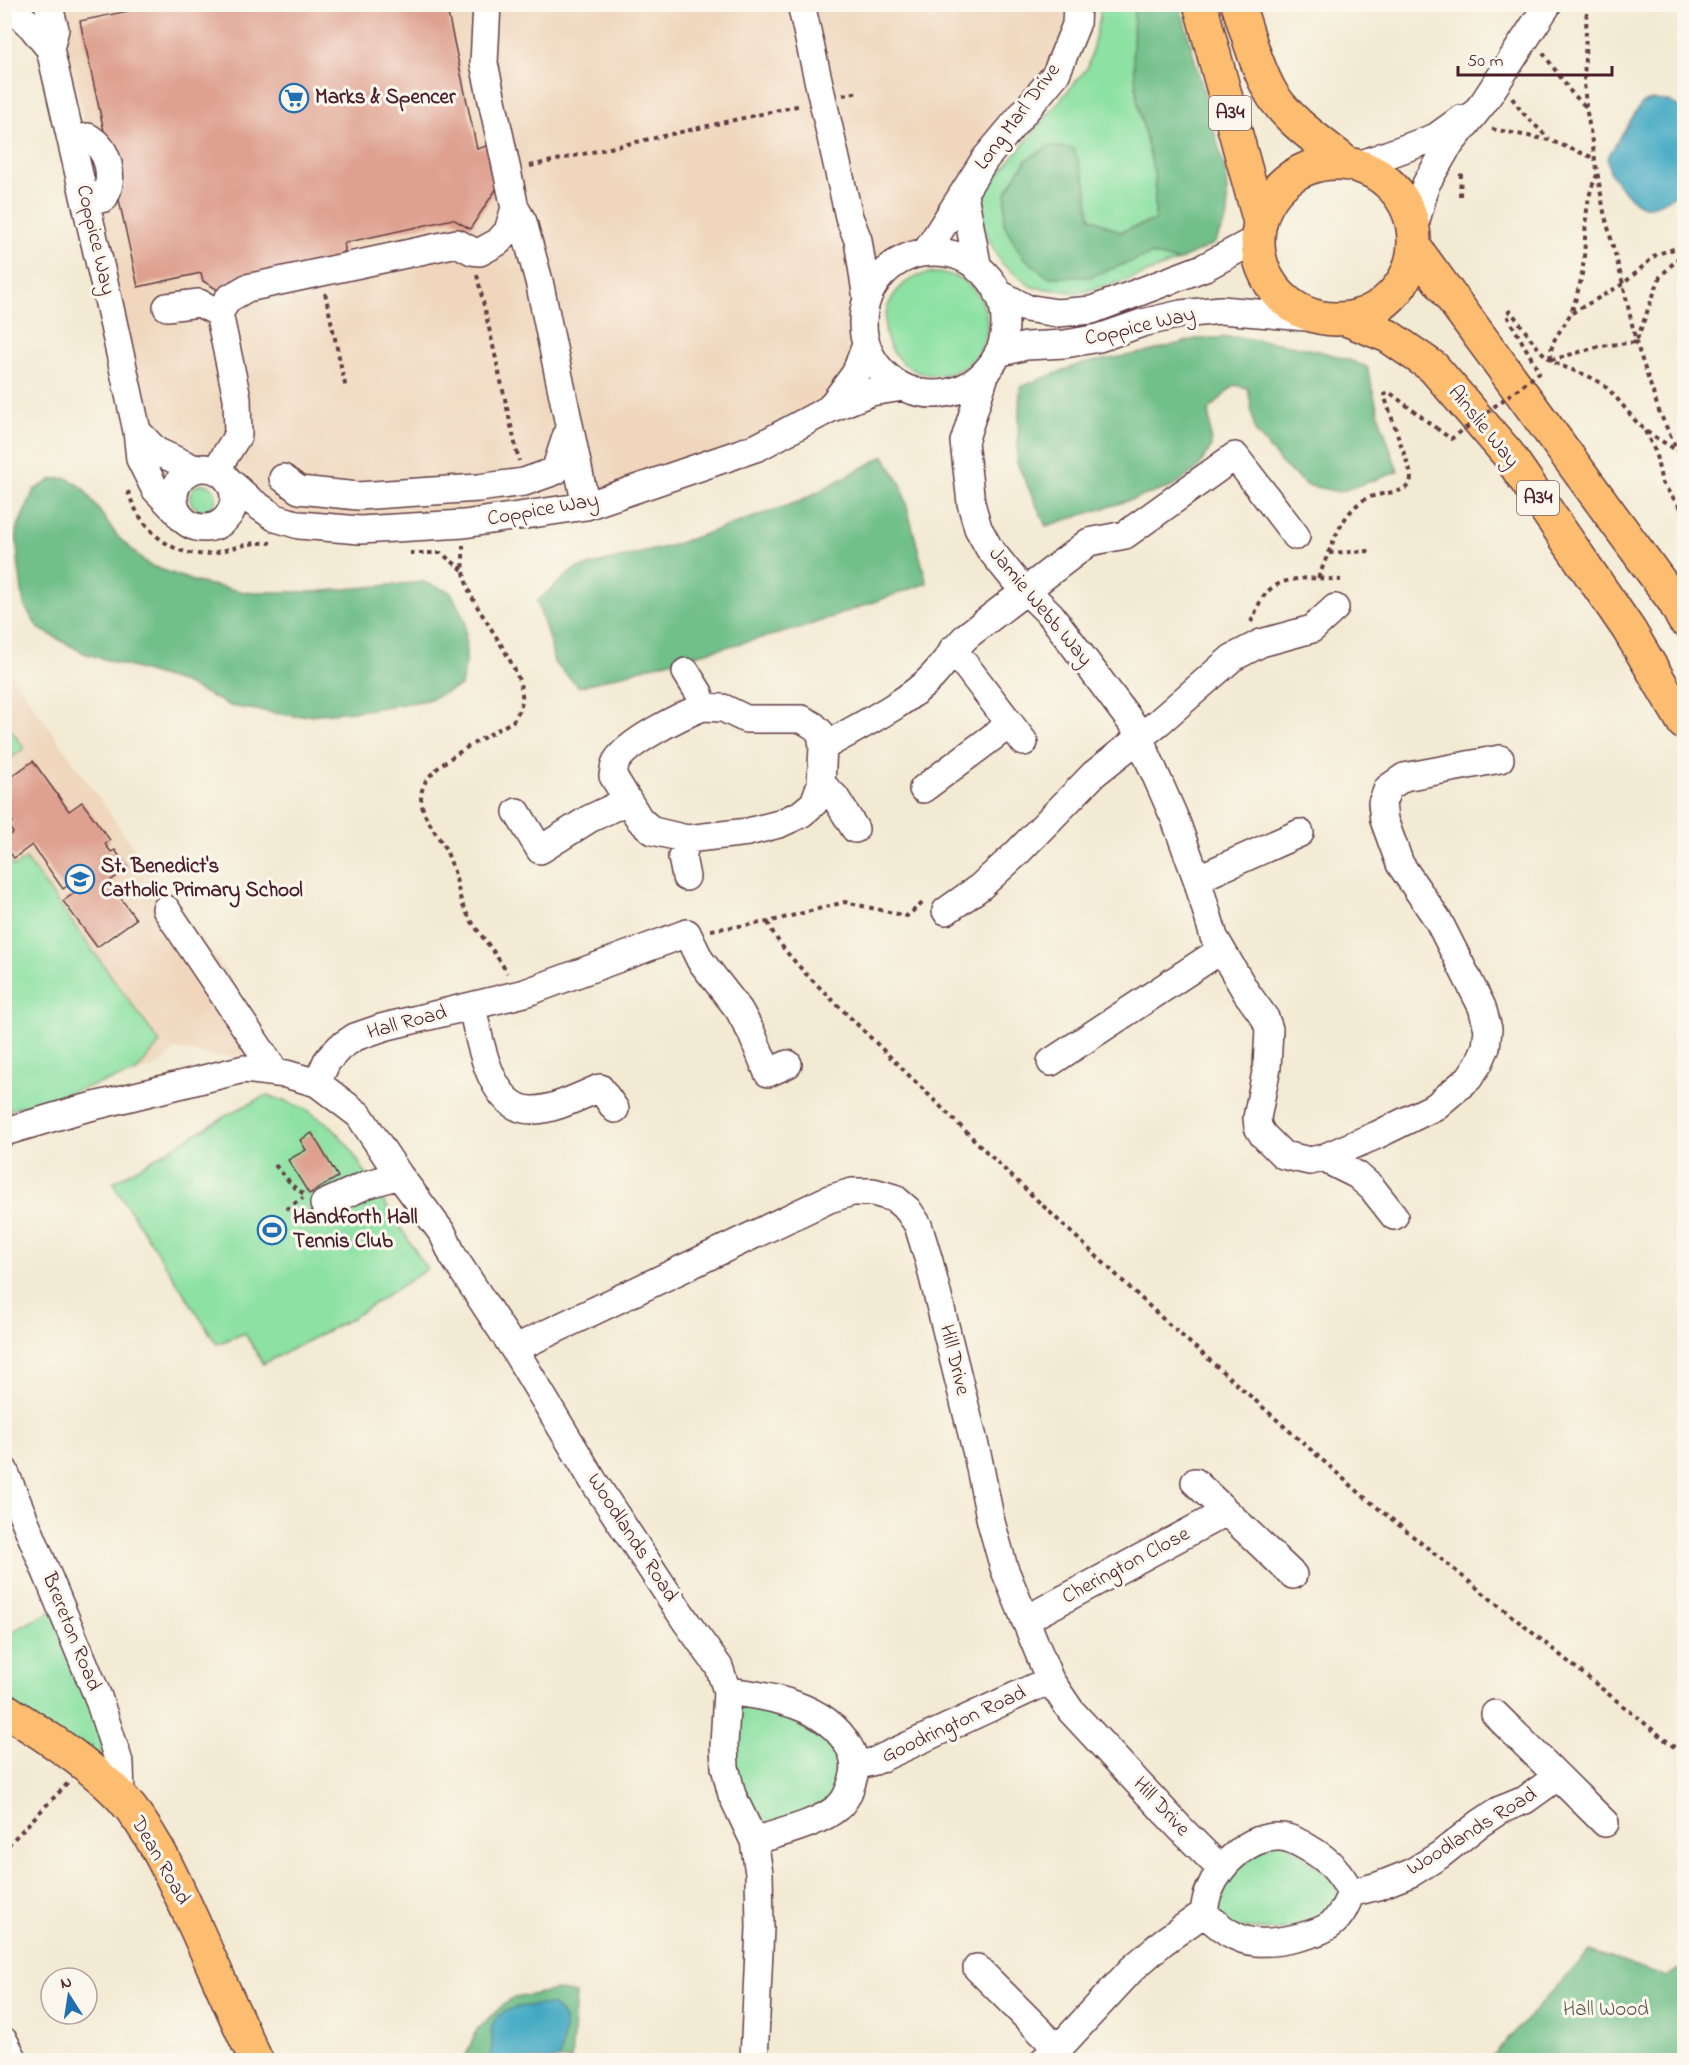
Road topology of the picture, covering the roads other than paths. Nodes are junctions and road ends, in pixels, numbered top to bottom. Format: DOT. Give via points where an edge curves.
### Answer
graph roads {
  1 [pos="8,4"];
  2 [pos="48,4"];
  3 [pos="487,4"];
  4 [pos="801,4"];
  5 [pos="1077,4"];
  6 [pos="1200,4"];
  7 [pos="1238,4"];
  8 [pos="1548,4"];
  9 [pos="50,49"];
  10 [pos="1483,115"];
  11 [pos="1352,164"];
  12 [pos="964,194"];
  13 [pos="515,208"];
  14 [pos="1258,230"];
  15 [pos="1415,238"];
  16 [pos="858,240"];
  17 [pos="476,252"];
  18 [pos="914,256"];
  19 [pos="978,268"];
  20 [pos="538,281"];
  21 [pos="998,292"];
  22 [pos="867,299"];
  23 [pos="167,307"];
  24 [pos="219,313"];
  25 [pos="1332,319"];
  26 [pos="866,345"];
  27 [pos="992,362"];
  28 [pos="914,390"];
  29 [pos="829,409"];
  30 [pos="568,430"];
  31 [pos="137,431"];
  32 [pos="964,442"];
  33 [pos="214,474"];
  34 [pos="283,478"];
  35 [pos="586,506"];
  36 [pos="177,512"];
  37 [pos="276,518"];
  38 [pos="219,524"];
  39 [pos="1296,536"];
  40 [pos="1026,591"];
  41 [pos="1335,608"];
  42 [pos="1684,620"];
  43 [pos="953,649"];
  44 [pos="686,672"];
  45 [pos="703,707"];
  46 [pos="1684,723"];
  47 [pos="1137,731"];
  48 [pos="823,747"];
  49 [pos="1500,759"];
  50 [pos="821,784"];
  51 [pos="924,789"];
  52 [pos="627,801"];
  53 [pos="516,812"];
  54 [pos="855,829"];
  55 [pos="1300,833"];
  56 [pos="687,840"];
  57 [pos="686,876"];
  58 [pos="1197,879"];
  59 [pos="166,909"];
  60 [pos="946,911"];
  61 [pos="1221,950"];
  62 [pos="472,1006"];
  63 [pos="1051,1062"];
  64 [pos="788,1064"];
  65 [pos="276,1072"];
  66 [pos="317,1083"];
  67 [pos="615,1109"];
  68 [pos="4,1132"];
  69 [pos="1323,1158"];
  70 [pos="399,1175"];
  71 [pos="315,1200"];
  72 [pos="1394,1216"];
  73 [pos="514,1349"];
  74 [pos="4,1470"];
  75 [pos="1196,1482"];
  76 [pos="1226,1512"];
  77 [pos="1293,1575"];
  78 [pos="1025,1620"];
  79 [pos="1050,1680"];
  80 [pos="728,1691"];
  81 [pos="4,1709"];
  82 [pos="1495,1714"];
  83 [pos="856,1766"];
  84 [pos="1557,1777"];
  85 [pos="121,1797"];
  86 [pos="1605,1823"];
  87 [pos="753,1842"];
  88 [pos="1221,1869"];
  89 [pos="1350,1893"];
  90 [pos="1204,1914"];
  91 [pos="977,1968"];
  92 [pos="4,2041"];
  93 [pos="1051,2055"];
  94 [pos="14,2061"];
  95 [pos="256,2061"];
  96 [pos="754,2061"];
  1 -- 9 [label="street, Coppice Way"];
  2 -- 9 [label="street, Coppice Way" via="55,29"];
  3 -- 13 [label="street" via="484,63"];
  4 -- 16 [label="street" via="849,217"];
  5 -- 12 [label="street, Long Marl Drive" via="1076,25 1056,74 985,159"];
  6 -- 14 [label="main road, A34"];
  7 -- 11 [label="main road, A34" via="1273,96 1296,122"];
  8 -- 10 [label="street"];
  9 -- 31 [label="street, Coppice Way"];
  10 -- 11 [label="street" via="1436,137"];
  10 -- 15 [label="street" via="1447,148 1426,184"];
  11 -- 14 [label="main road" via="1317,164 1291,176 1271,196"];
  11 -- 15 [label="main road, A34" via="1385,178 1405,201"];
  12 -- 18 [label="street, Long Marl Drive"];
  12 -- 19 [label="street, Long Marl Drive"];
  13 -- 17 [label="street" via="508,231 498,242"];
  13 -- 20 [label="street" via="523,222"];
  14 -- 21 [label="street, Coppice Way" via="1205,267 1092,310 1057,313 1026,308"];
  14 -- 25 [label="main road, A34" via="1261,265 1274,289 1293,307"];
  15 -- 25 [label="main road" via="1404,281 1380,307"];
  15 -- 42 [label="main road, A34"];
  16 -- 18 [label="street"];
  16 -- 22 [label="street"];
  17 -- 20 [label="street" via="514,261"];
  17 -- 24 [label="street" via="457,243 247,288 228,299"];
  18 -- 19 [label="street" via="945,252"];
  18 -- 22 [label="street" via="883,274"];
  19 -- 21 [label="street"];
  20 -- 30 [label="street"];
  21 -- 27 [label="street" via="1004,312 1004,333"];
  22 -- 26 [label="street" via="863,314"];
  23 -- 24 [label="street" via="199,303"];
  24 -- 33 [label="street" via="237,398 238,435"];
  25 -- 27 [label="street, Coppice Way" via="1221,310 1181,314 1100,338 1065,345 1026,346"];
  25 -- 46 [label="main road, Ainslie Way / A34" via="1388,336 1433,367 1507,453 1629,630"];
  26 -- 28 [label="street" via="889,378"];
  26 -- 29 [label="street, Coppice Way" via="855,374"];
  27 -- 28 [label="street" via="968,385 947,393"];
  27 -- 32 [label="street, Jamie Webb Way"];
  28 -- 29 [label="street, Coppice Way" via="871,392"];
  28 -- 32 [label="street, Jamie Webb Way" via="939,402"];
  29 -- 35 [label="street, Coppice Way" via="758,447"];
  30 -- 34 [label="street" via="555,471 524,482 358,496 299,490"];
  30 -- 35 [label="street"];
  31 -- 33 [label="street, Coppice Way" via="156,451"];
  31 -- 36 [label="street, Coppice Way" via="140,459 155,489"];
  32 -- 40 [label="street, Jamie Webb Way" via="978,528 989,548"];
  33 -- 36 [label="street" via="186,474 175,492"];
  33 -- 37 [label="street, Coppice Way"];
  33 -- 38 [label="street" via="234,491 235,501 227,519"];
  35 -- 37 [label="street, Coppice Way" via="464,524 360,530 299,525"];
  36 -- 38 [label="street" via="183,520 201,528"];
  37 -- 38 [label="street, Coppice Way"];
  39 -- 40 [label="street" via="1235,456 1125,535 1089,542"];
  40 -- 43 [label="street"];
  40 -- 47 [label="street, Jamie Webb Way" via="1057,622"];
  41 -- 47 [label="street" via="1312,629 1261,643 1232,658"];
  43 -- 48 [label="street" via="931,677 906,698"];
  43 -- 51 [label="street" via="1017,733"];
  44 -- 45 [label="street"];
  45 -- 48 [label="street" via="723,708 746,719 802,719 820,733"];
  45 -- 52 [label="street" via="683,714 632,745 616,762 613,776"];
  47 -- 58 [label="street, Jamie Webb Way"];
  47 -- 60 [label="street" via="1016,854"];
  48 -- 50 [label="street"];
  49 -- 69 [label="street" via="1404,777 1388,788 1382,802 1383,820 1400,864 1438,920 1482,1007 1488,1029 1479,1063 1436,1106"];
  50 -- 54 [label="street" via="835,797"];
  50 -- 56 [label="street" via="814,803 779,824"];
  52 -- 53 [label="street" via="540,850"];
  52 -- 56 [label="street" via="653,831"];
  55 -- 58 [label="street"];
  56 -- 57 [label="street" via="682,856"];
  58 -- 61 [label="street, Jamie Webb Way" via="1208,922"];
  59 -- 65 [label="street"];
  61 -- 63 [label="street"];
  61 -- 69 [label="street, Jamie Webb Way" via="1269,1029 1258,1128 1283,1155 1310,1161"];
  62 -- 64 [label="street, Hall Road" via="514,996 687,933 700,960 739,1010 768,1072"];
  62 -- 66 [label="street, Hall Road" via="355,1037 327,1061"];
  62 -- 67 [label="street" via="492,1077 505,1098 519,1109 555,1106 600,1088"];
  65 -- 66 [label="street"];
  65 -- 68 [label="street" via="244,1070"];
  66 -- 70 [label="street, Woodlands Road" via="359,1115"];
  69 -- 72 [label="street" via="1357,1175"];
  70 -- 71 [label="street"];
  70 -- 73 [label="street, Woodlands Road" via="443,1234 453,1257"];
  73 -- 78 [label="street, Hill Drive" via="829,1199 852,1192 894,1198 918,1225 927,1252 991,1522"];
  73 -- 80 [label="street, Woodlands Road" via="594,1482 719,1667"];
  74 -- 85 [label="street, Brereton Road" via="98,1697 120,1766"];
  75 -- 76 [label="street"];
  76 -- 77 [label="street"];
  76 -- 78 [label="street, Cherington Close"];
  78 -- 79 [label="street, Hill Drive"];
  79 -- 83 [label="street, Goodrington Road" via="875,1761"];
  79 -- 88 [label="street, Hill Drive" via="1071,1711"];
  80 -- 83 [label="street, Goodrington Road" via="762,1695 825,1719 842,1734"];
  80 -- 87 [label="street, Woodlands Road" via="725,1767 732,1795"];
  81 -- 85 [label="main road, Dean Road" via="70,1752"];
  82 -- 84 [label="street, Woodlands Road"];
  83 -- 87 [label="street, Goodrington Road" via="850,1788 832,1812"];
  84 -- 86 [label="street, Woodlands Road"];
  84 -- 89 [label="street, Woodlands Road" via="1525,1800 1500,1810 1411,1873"];
  85 -- 95 [label="main road, Dean Road" via="148,1832 171,1874"];
  87 -- 96 [label="street, Woodlands Road" via="759,1873 760,1928"];
  88 -- 89 [label="street" via="1253,1842 1279,1836 1318,1854 1342,1876"];
  88 -- 90 [label="street" via="1209,1891"];
  89 -- 90 [label="street" via="1334,1923 1318,1932 1284,1940 1255,1942 1220,1927"];
  90 -- 93 [label="street" via="1132,1969"];
  91 -- 93 [label="street"];
  92 -- 94 [label="street"];
}
